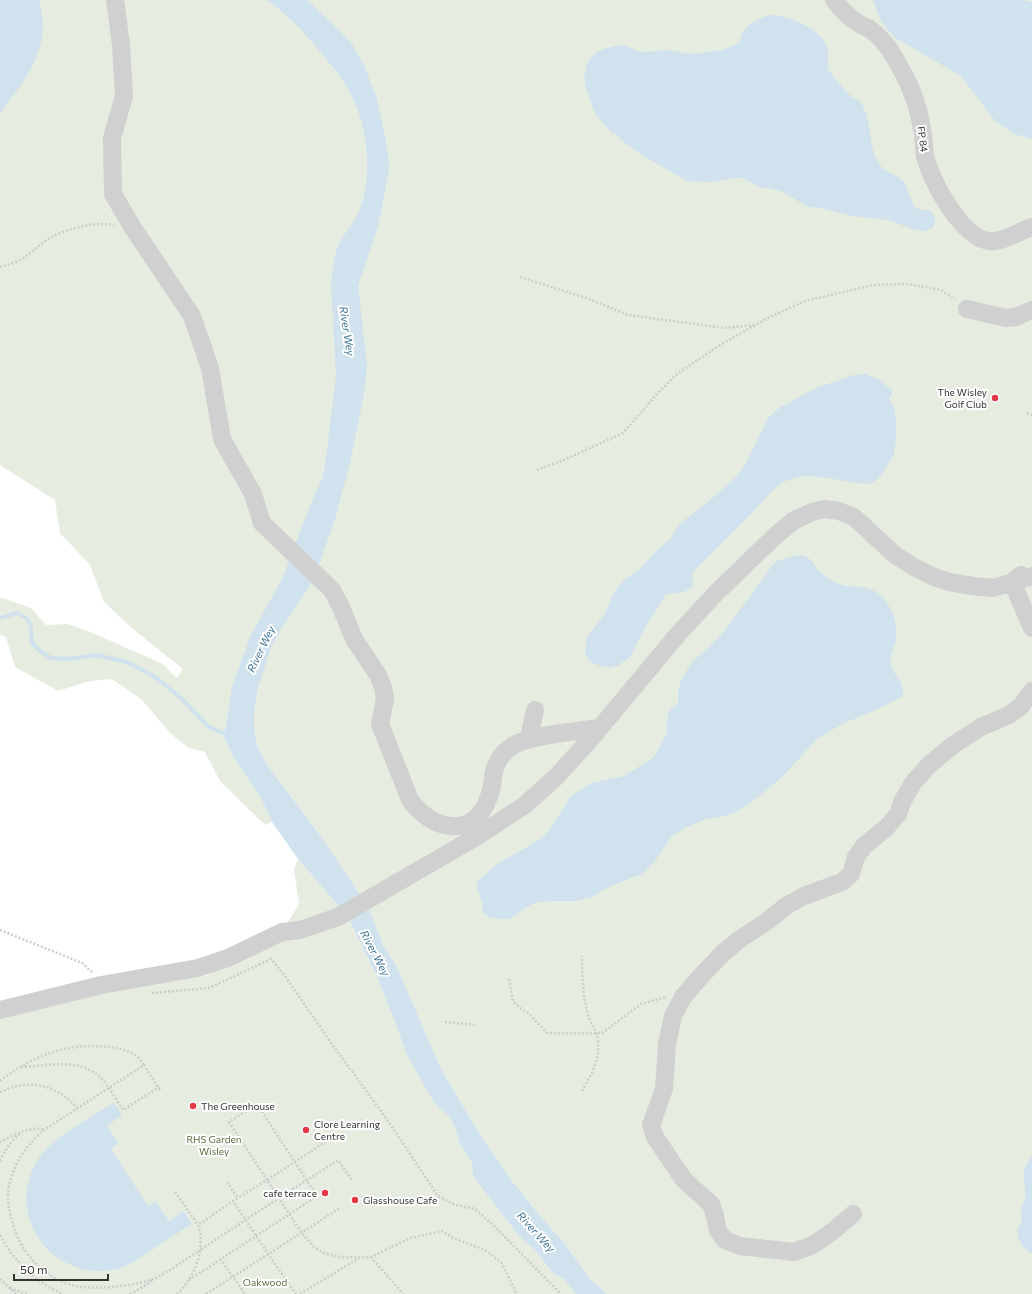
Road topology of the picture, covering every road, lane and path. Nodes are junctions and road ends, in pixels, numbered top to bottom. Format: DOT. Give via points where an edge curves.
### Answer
graph roads {
  1 [pos="115,0"];
  2 [pos="834,0"];
  3 [pos="1032,227"];
  4 [pos="132,228"];
  5 [pos="0,267"];
  6 [pos="520,277"];
  7 [pos="967,309"];
  8 [pos="1032,310"];
  9 [pos="756,324"];
  10 [pos="1027,413"];
  11 [pos="1032,415"];
  12 [pos="537,470"];
  13 [pos="1032,563"];
  14 [pos="1032,576"];
  15 [pos="1012,582"];
  16 [pos="1032,628"];
  17 [pos="1032,691"];
  18 [pos="535,710"];
  19 [pos="600,728"];
  20 [pos="529,738"];
  21 [pos="0,930"];
  22 [pos="582,956"];
  23 [pos="509,979"];
  24 [pos="101,985"];
  25 [pos="688,991"];
  26 [pos="145,993"];
  27 [pos="0,1010"];
  28 [pos="445,1022"];
  29 [pos="477,1025"];
  30 [pos="596,1033"];
  31 [pos="144,1065"];
  32 [pos="21,1067"];
  33 [pos="0,1081"];
  34 [pos="108,1088"];
  35 [pos="582,1091"];
  36 [pos="0,1092"];
  37 [pos="78,1109"];
  38 [pos="44,1130"];
  39 [pos="22,1133"];
  40 [pos="336,1135"];
  41 [pos="0,1142"];
  42 [pos="0,1161"];
  43 [pos="294,1162"];
  44 [pos="267,1180"];
  45 [pos="306,1180"];
  46 [pos="352,1180"];
  47 [pos="227,1182"];
  48 [pos="176,1192"];
  49 [pos="238,1198"];
  50 [pos="279,1198"];
  51 [pos="233,1201"];
  52 [pos="340,1208"];
  53 [pos="289,1214"];
  54 [pos="852,1214"];
  55 [pos="245,1220"];
  56 [pos="198,1225"];
  57 [pos="301,1232"];
  58 [pos="0,1235"];
  59 [pos="256,1236"];
  60 [pos="200,1250"];
  61 [pos="268,1254"];
  62 [pos="371,1257"];
  63 [pos="359,1258"];
  64 [pos="220,1259"];
  65 [pos="232,1277"];
  66 [pos="154,1278"];
  67 [pos="0,1279"];
  68 [pos="189,1280"];
  69 [pos="10,1288"];
  70 [pos="16,1294"];
  71 [pos="27,1294"];
  72 [pos="63,1294"];
  73 [pos="130,1294"];
  74 [pos="177,1294"];
  75 [pos="208,1294"];
  76 [pos="245,1294"];
  77 [pos="296,1294"];
  78 [pos="300,1294"];
  79 [pos="403,1294"];
  80 [pos="516,1294"];
  81 [pos="561,1294"];
  1 -- 4 [label="lane" via="124,96 112,138 113,194"];
  2 -- 3 [label="lane, FP 84" via="847,16 872,30 898,62 909,84 920,119 928,164 946,201 960,221 968,230 990,241"];
  4 -- 5 [label="path" via="104,223 74,229 48,239 25,257"];
  4 -- 20 [label="lane" via="192,316 210,368 222,439 253,494 262,523 332,590 354,639 378,675 385,699 380,724 410,800 418,810 440,824 464,826 481,814 492,787 495,767 501,756 512,745"];
  6 -- 9 [label="path" via="589,299 628,315 724,328"];
  7 -- 8 [label="lane" via="1006,318"];
  7 -- 9 [label="path" via="941,290 907,284 873,285 805,301"];
  9 -- 12 [label="path" via="677,374 623,433"];
  10 -- 11 [label="path"];
  13 -- 15 [label="lane"];
  14 -- 15 [label="lane"];
  15 -- 16 [label="lane"];
  15 -- 19 [label="lane" via="993,588 948,582 914,567 895,555 854,517 825,509 812,512 793,521 774,537 717,592"];
  17 -- 25 [label="lane" via="1021,706 1009,715 981,727 929,765 903,800 898,814 864,846 856,857 851,874 842,882 804,896 786,906 740,939 717,959"];
  18 -- 20 [label="lane"];
  19 -- 20 [label="lane"];
  19 -- 24 [label="lane" via="557,776 524,805 476,837 338,917 300,930 282,932 228,958 198,968"];
  21 -- 24 [label="path" via="82,963 96,976"];
  22 -- 30 [label="path" via="582,980 589,1018"];
  23 -- 30 [label="path" via="513,1001 528,1012 547,1033"];
  24 -- 27 [label="lane"];
  25 -- 30 [label="path" via="641,1004 602,1033"];
  25 -- 54 [label="lane" via="673,1016 667,1044 664,1089 651,1125 655,1137 684,1180 711,1204 718,1231 725,1240 740,1246 794,1252 813,1246"];
  26 -- 81 [label="path" via="209,988 271,959 384,1115 438,1196 453,1204 475,1209"];
  28 -- 29 [label="path"];
  30 -- 35 [label="path" via="598,1049 592,1075"];
  31 -- 32 [label="path" via="134,1054 120,1049 76,1046 36,1058"];
  31 -- 34 [label="path"];
  31 -- 34 [label="path" via="159,1088 123,1110"];
  32 -- 33 [label="path"];
  32 -- 34 [label="path" via="63,1063 83,1067 100,1077"];
  34 -- 37 [label="path"];
  36 -- 37 [label="path" via="17,1086 35,1084 53,1089 69,1098"];
  37 -- 38 [label="path"];
  38 -- 39 [label="path" via="38,1128"];
  38 -- 66 [label="path" via="22,1154 9,1187 12,1226 20,1245 47,1273 80,1287 114,1287"];
  39 -- 41 [label="path"];
  39 -- 42 [label="path" via="13,1140"];
  40 -- 43 [label="path"];
  43 -- 44 [label="path"];
  43 -- 44 [label="path" via="257,1104 229,1122"];
  43 -- 45 [label="path"];
  44 -- 49 [label="path"];
  44 -- 50 [label="path"];
  45 -- 46 [label="path" via="338,1160"];
  45 -- 50 [label="path"];
  45 -- 53 [label="path" via="317,1196"];
  47 -- 49 [label="path"];
  48 -- 56 [label="path"];
  49 -- 51 [label="path"];
  50 -- 53 [label="path"];
  50 -- 55 [label="path"];
  51 -- 55 [label="path"];
  51 -- 56 [label="path"];
  52 -- 57 [label="path"];
  53 -- 57 [label="path"];
  53 -- 59 [label="path"];
  55 -- 59 [label="path"];
  55 -- 60 [label="path"];
  56 -- 60 [label="path" via="201,1236"];
  57 -- 61 [label="path"];
  57 -- 63 [label="path" via="324,1254"];
  58 -- 72 [label="path" via="6,1248 19,1263 48,1286"];
  59 -- 61 [label="path"];
  59 -- 64 [label="path"];
  60 -- 66 [label="path"];
  60 -- 68 [label="path"];
  61 -- 65 [label="path"];
  61 -- 77 [label="path"];
  62 -- 63 [label="path"];
  62 -- 79 [label="path"];
  62 -- 80 [label="path" via="410,1238 442,1231 485,1250 501,1262"];
  63 -- 78 [label="path"];
  64 -- 65 [label="path"];
  64 -- 68 [label="path"];
  65 -- 75 [label="path"];
  65 -- 76 [label="path"];
  66 -- 73 [label="path"];
  67 -- 69 [label="path"];
  68 -- 74 [label="path"];
  69 -- 70 [label="path"];
  69 -- 71 [label="path"];
}
